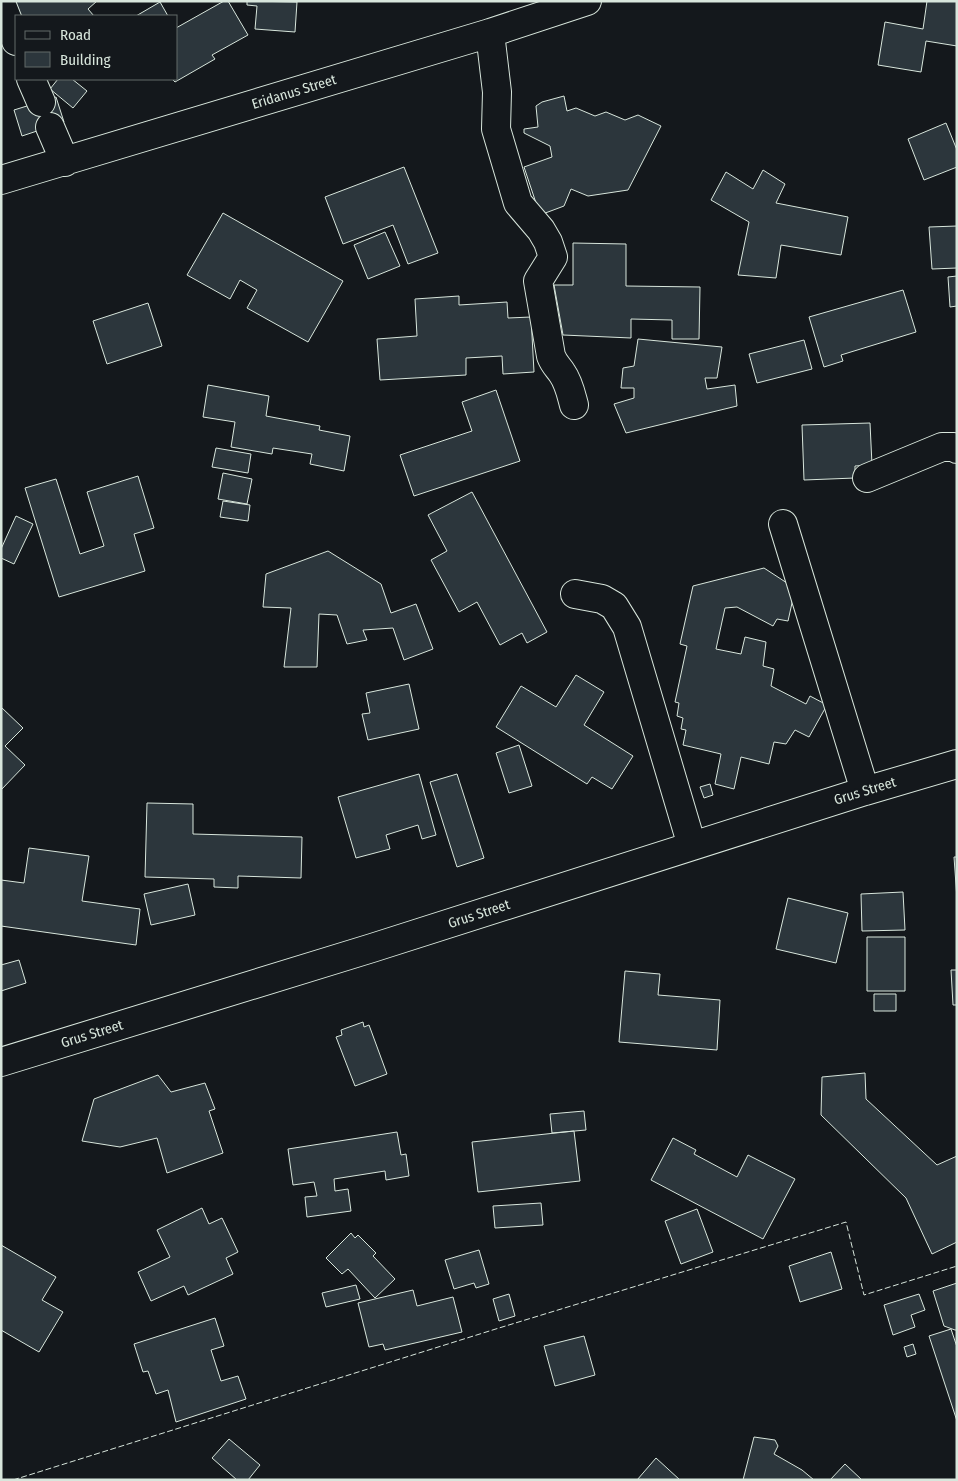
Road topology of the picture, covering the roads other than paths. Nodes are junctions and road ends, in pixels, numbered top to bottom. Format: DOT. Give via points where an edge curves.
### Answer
graph roads {
  1 [pos="587,1"];
  2 [pos="1,3"];
  3 [pos="490,33"];
  4 [pos="15,38"];
  5 [pos="40,102"];
  6 [pos="64,162"];
  7 [pos="1,180"];
  8 [pos="574,405"];
  9 [pos="957,450"];
  10 [pos="867,478"];
  11 [pos="783,524"];
  12 [pos="575,594"];
  13 [pos="957,764"];
  14 [pos="866,791"];
  15 [pos="692,846"];
  16 [pos="1,1062"];
  1 -- 3 [label="street, Eridanus Street"];
  2 -- 4 [label="street"];
  3 -- 6 [label="street, Eridanus Street"];
  3 -- 8 [label="street" via="497,92 496,129 518,203 541,230 554,257 538,281 551,356 568,384"];
  5 -- 6 [label="street"];
  6 -- 7 [label="street, Eridanus Street"];
  9 -- 10 [label="street" via="942,448"];
  11 -- 14 [label="street"];
  12 -- 15 [label="street" via="602,599 614,606 627,627"];
  13 -- 14 [label="street, Grus Street"];
  14 -- 15 [label="street, Grus Street"];
  15 -- 16 [label="street, Grus Street"];
}
